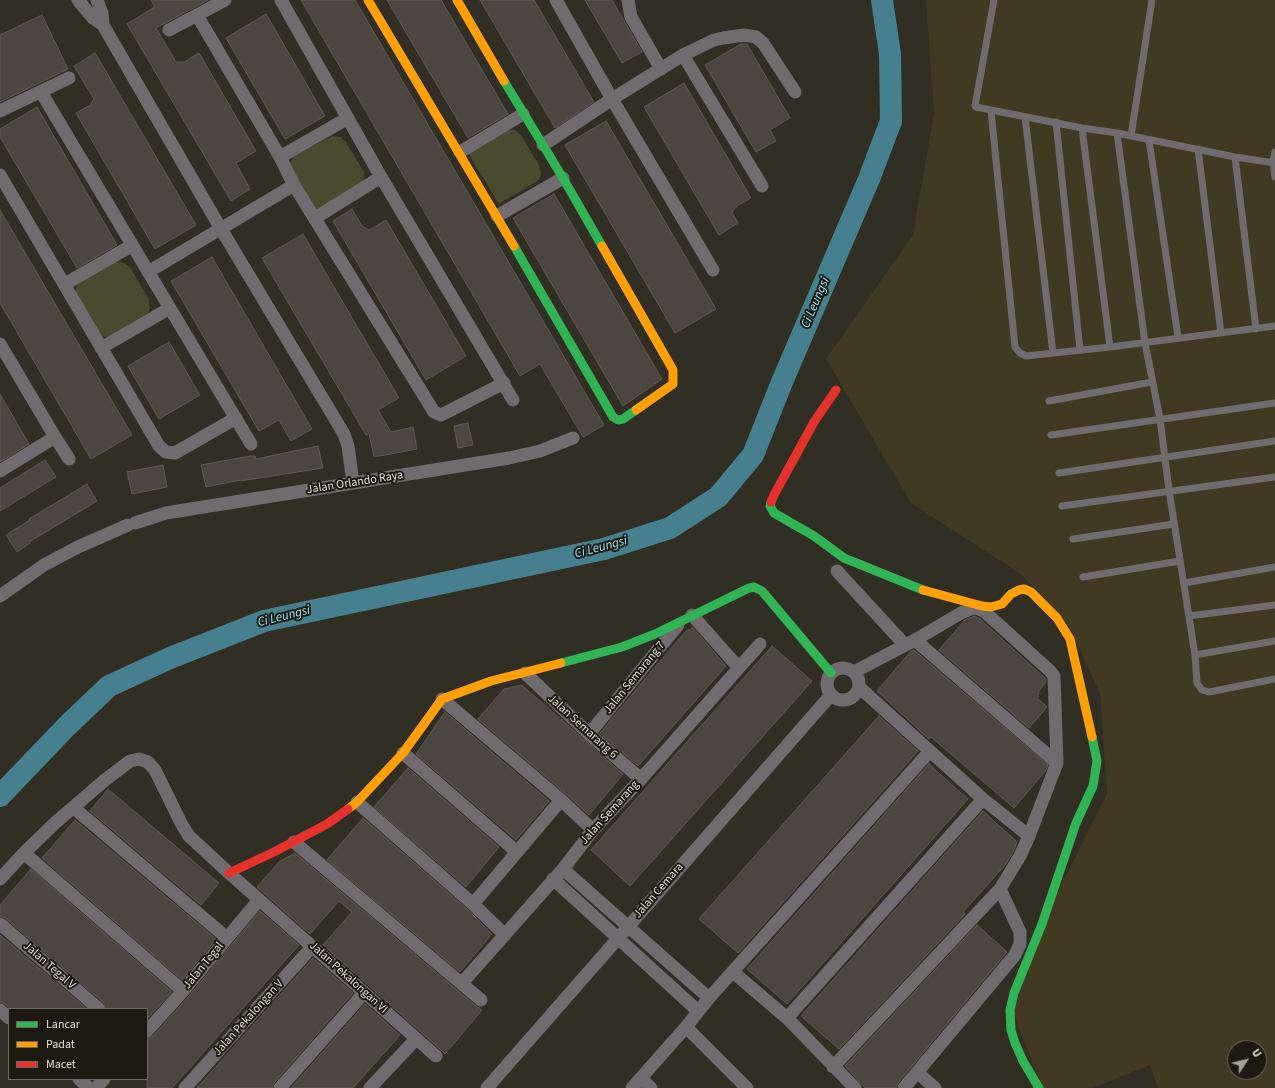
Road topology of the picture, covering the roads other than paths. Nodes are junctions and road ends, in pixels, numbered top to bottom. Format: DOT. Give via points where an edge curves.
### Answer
graph roads {
  1 [pos="78,0"];
  2 [pos="97,0"];
  3 [pos="225,0"];
  4 [pos="281,0"];
  5 [pos="368,0"];
  6 [pos="457,0"];
  7 [pos="556,0"];
  8 [pos="628,0"];
  9 [pos="994,0"];
  10 [pos="1152,0"];
  11 [pos="197,15"];
  12 [pos="103,25"];
  13 [pos="169,30"];
  14 [pos="683,55"];
  15 [pos="661,69"];
  16 [pos="69,78"];
  17 [pos="41,92"];
  18 [pos="795,92"];
  19 [pos="612,99"];
  20 [pos="0,111"];
  21 [pos="991,111"];
  22 [pos="523,114"];
  23 [pos="1025,117"];
  24 [pos="348,118"];
  25 [pos="1056,122"];
  26 [pos="1082,128"];
  27 [pos="1117,133"];
  28 [pos="1131,136"];
  29 [pos="1149,140"];
  30 [pos="543,145"];
  31 [pos="1198,149"];
  32 [pos="460,152"];
  33 [pos="1275,152"];
  34 [pos="280,157"];
  35 [pos="1235,157"];
  36 [pos="1274,163"];
  37 [pos="0,175"];
  38 [pos="1275,176"];
  39 [pos="381,177"];
  40 [pos="563,178"];
  41 [pos="294,185"];
  42 [pos="762,186"];
  43 [pos="497,216"];
  44 [pos="315,218"];
  45 [pos="221,229"];
  46 [pos="132,246"];
  47 [pos="713,270"];
  48 [pos="148,272"];
  49 [pos="65,284"];
  50 [pos="170,308"];
  51 [pos="1275,326"];
  52 [pos="1256,328"];
  53 [pos="1220,333"];
  54 [pos="1178,337"];
  55 [pos="1145,343"];
  56 [pos="0,344"];
  57 [pos="1110,347"];
  58 [pos="101,348"];
  59 [pos="1080,350"];
  60 [pos="1053,353"];
  61 [pos="1152,382"];
  62 [pos="504,383"];
  63 [pos="836,390"];
  64 [pos="513,400"];
  65 [pos="1049,401"];
  66 [pos="1275,403"];
  67 [pos="236,418"];
  68 [pos="1160,419"];
  69 [pos="1051,435"];
  70 [pos="55,437"];
  71 [pos="572,438"];
  72 [pos="1275,441"];
  73 [pos="251,444"];
  74 [pos="1164,458"];
  75 [pos="69,459"];
  76 [pos="0,471"];
  77 [pos="1059,473"];
  78 [pos="1275,477"];
  79 [pos="352,483"];
  80 [pos="1169,490"];
  81 [pos="1062,506"];
  82 [pos="1174,524"];
  83 [pos="1073,539"];
  84 [pos="1180,561"];
  85 [pos="1275,567"];
  86 [pos="837,572"];
  87 [pos="1083,578"];
  88 [pos="1184,583"];
  89 [pos="0,596"];
  90 [pos="1275,605"];
  91 [pos="1189,616"];
  92 [pos="687,618"];
  93 [pos="1275,641"];
  94 [pos="910,642"];
  95 [pos="760,644"];
  96 [pos="1195,655"];
  97 [pos="739,668"];
  98 [pos="854,672"];
  99 [pos="525,673"];
  100 [pos="831,674"];
  101 [pos="1275,679"];
  102 [pos="859,687"];
  103 [pos="831,695"];
  104 [pos="442,699"];
  105 [pos="589,734"];
  106 [pos="930,751"];
  107 [pos="403,753"];
  108 [pos="1057,764"];
  109 [pos="641,779"];
  110 [pos="983,799"];
  111 [pos="561,800"];
  112 [pos="357,802"];
  113 [pos="74,808"];
  114 [pos="594,830"];
  115 [pos="1030,836"];
  116 [pos="294,842"];
  117 [pos="517,852"];
  118 [pos="24,853"];
  119 [pos="563,869"];
  120 [pos="229,873"];
  121 [pos="0,879"];
  122 [pos="553,879"];
  123 [pos="1000,889"];
  124 [pos="259,900"];
  125 [pos="473,904"];
  126 [pos="0,924"];
  127 [pos="628,927"];
  128 [pos="505,935"];
  129 [pos="227,938"];
  130 [pos="619,938"];
  131 [pos="312,947"];
  132 [pos="733,972"];
  133 [pos="462,983"];
  134 [pos="183,991"];
  135 [pos="364,993"];
  136 [pos="709,998"];
  137 [pos="481,1000"];
  138 [pos="98,1008"];
  139 [pos="0,1010"];
  140 [pos="698,1011"];
  141 [pos="8,1017"];
  142 [pos="787,1018"];
  143 [pos="686,1026"];
  144 [pos="148,1030"];
  145 [pos="416,1039"];
  146 [pos="436,1056"];
  147 [pos="833,1066"];
  148 [pos="917,1072"];
  149 [pos="640,1078"];
  150 [pos="80,1080"];
  151 [pos="103,1080"];
  152 [pos="493,1086"];
  153 [pos="89,1088"];
  154 [pos="96,1088"];
  155 [pos="185,1088"];
  156 [pos="280,1088"];
  157 [pos="370,1088"];
  158 [pos="632,1088"];
  159 [pos="651,1088"];
  160 [pos="747,1088"];
  161 [pos="854,1088"];
  162 [pos="904,1088"];
  163 [pos="935,1088"];
  164 [pos="1039,1088"];
  1 -- 12 [label="street" via="93,18"];
  2 -- 12 [label="street"];
  3 -- 11 [label="street"];
  4 -- 24 [label="street"];
  5 -- 32 [label="street"];
  6 -- 22 [label="street"];
  7 -- 19 [label="street"];
  8 -- 15 [label="street" via="631,17"];
  9 -- 21 [label="lane" via="975,106"];
  10 -- 28 [label="lane"];
  11 -- 13 [label="street"];
  11 -- 34 [label="street"];
  12 -- 45 [label="street"];
  14 -- 15 [label="street"];
  14 -- 18 [label="street" via="714,40 744,35 756,37 764,43"];
  14 -- 42 [label="street"];
  15 -- 19 [label="street"];
  16 -- 17 [label="street"];
  17 -- 20 [label="street"];
  17 -- 46 [label="street"];
  19 -- 30 [label="street"];
  19 -- 47 [label="street"];
  21 -- 23 [label="lane"];
  21 -- 60 [label="lane" via="1015,347 1026,356"];
  22 -- 30 [label="street"];
  22 -- 32 [label="street"];
  23 -- 25 [label="lane"];
  23 -- 60 [label="lane"];
  24 -- 34 [label="street"];
  24 -- 39 [label="street"];
  25 -- 26 [label="lane"];
  25 -- 59 [label="lane"];
  26 -- 27 [label="lane"];
  26 -- 57 [label="lane"];
  27 -- 28 [label="lane"];
  27 -- 55 [label="lane"];
  28 -- 29 [label="lane"];
  29 -- 31 [label="lane"];
  29 -- 54 [label="lane"];
  30 -- 40 [label="street"];
  31 -- 35 [label="lane"];
  31 -- 53 [label="lane"];
  32 -- 43 [label="street"];
  33 -- 36 [label="lane"];
  34 -- 41 [label="street"];
  35 -- 36 [label="lane"];
  35 -- 52 [label="lane"];
  36 -- 38 [label="lane"];
  37 -- 49 [label="street"];
  39 -- 44 [label="street"];
  39 -- 62 [label="street"];
  40 -- 43 [label="street"];
  40 -- 43 [label="street" via="673,370 673,384 623,419 613,417"];
  41 -- 44 [label="street"];
  41 -- 45 [label="street"];
  44 -- 62 [label="street" via="434,412 441,415"];
  45 -- 48 [label="street"];
  45 -- 79 [label="street" via="344,434 348,446"];
  46 -- 48 [label="street"];
  46 -- 49 [label="street"];
  48 -- 50 [label="street"];
  49 -- 58 [label="street"];
  50 -- 58 [label="street"];
  50 -- 67 [label="street"];
  51 -- 52 [label="lane"];
  52 -- 53 [label="lane"];
  53 -- 54 [label="lane"];
  54 -- 55 [label="lane"];
  55 -- 57 [label="lane"];
  55 -- 61 [label="lane"];
  56 -- 70 [label="street"];
  57 -- 59 [label="lane"];
  58 -- 67 [label="street" via="159,446 166,452 175,453"];
  59 -- 60 [label="lane"];
  61 -- 65 [label="lane"];
  61 -- 68 [label="lane"];
  62 -- 64 [label="street"];
  63 -- 164 [label="street" via="814,422 774,495 770,506 774,513 814,536 844,558 927,592 991,607 1002,604 1011,594 1024,589 1031,592 1057,618 1070,639 1098,761 1093,786 1076,823 1010,1010 1011,1030 1015,1043"];
  66 -- 68 [label="lane"];
  67 -- 73 [label="street"];
  68 -- 69 [label="lane"];
  68 -- 74 [label="lane"];
  70 -- 75 [label="street"];
  70 -- 76 [label="street"];
  71 -- 79 [label="street, Jalan Orlando Raya" via="540,451 508,458"];
  72 -- 74 [label="lane"];
  74 -- 77 [label="lane"];
  74 -- 80 [label="lane"];
  78 -- 80 [label="lane"];
  79 -- 89 [label="street, Jalan Orlando Raya" via="166,513 78,547 44,565"];
  80 -- 81 [label="lane"];
  80 -- 82 [label="lane"];
  82 -- 83 [label="lane"];
  82 -- 84 [label="lane"];
  84 -- 87 [label="lane"];
  84 -- 88 [label="lane"];
  85 -- 88 [label="lane"];
  86 -- 94 [label="street"];
  88 -- 91 [label="lane"];
  90 -- 91 [label="lane"];
  91 -- 96 [label="lane"];
  92 -- 97 [label="street"];
  92 -- 99 [label="street" via="622,647"];
  92 -- 100 [label="street" via="750,588 759,588"];
  92 -- 105 [label="street, Jalan Semarang 7"];
  93 -- 96 [label="lane"];
  94 -- 98 [label="street"];
  94 -- 108 [label="street"];
  94 -- 108 [label="street" via="970,608 985,612 1054,676"];
  95 -- 97 [label="street, Jalan Semarang"];
  96 -- 101 [label="lane" via="1198,683 1202,690 1209,692"];
  97 -- 109 [label="street, Jalan Semarang"];
  98 -- 100 [label="street" via="847,668 838,669"];
  98 -- 102 [label="street" via="859,679"];
  99 -- 104 [label="street" via="491,681"];
  99 -- 105 [label="street, Jalan Semarang 6"];
  100 -- 103 [label="street" via="828,689"];
  102 -- 103 [label="street" via="855,695 849,699 840,700"];
  102 -- 106 [label="street"];
  103 -- 127 [label="street, Jalan Cemara"];
  104 -- 107 [label="street"];
  104 -- 111 [label="street"];
  105 -- 109 [label="street, Jalan Semarang 6"];
  106 -- 110 [label="street"];
  106 -- 132 [label="street"];
  107 -- 112 [label="street"];
  107 -- 117 [label="street"];
  108 -- 115 [label="street"];
  109 -- 114 [label="street, Jalan Semarang"];
  110 -- 115 [label="street"];
  110 -- 142 [label="street"];
  111 -- 114 [label="street"];
  111 -- 117 [label="street"];
  112 -- 116 [label="street" via="327,824"];
  112 -- 125 [label="street"];
  113 -- 118 [label="street"];
  113 -- 120 [label="street, Jalan Pekalongan VI" via="130,761 139,759 148,762 155,770 189,836"];
  113 -- 129 [label="street"];
  114 -- 119 [label="street, Jalan Semarang"];
  115 -- 123 [label="street"];
  116 -- 120 [label="street"];
  116 -- 133 [label="street"];
  117 -- 125 [label="street"];
  118 -- 121 [label="street"];
  118 -- 134 [label="street"];
  119 -- 122 [label="street, Jalan Semarang"];
  119 -- 127 [label="street"];
  120 -- 124 [label="street, Jalan Pekalongan VI"];
  122 -- 128 [label="street, Jalan Semarang"];
  122 -- 130 [label="street"];
  123 -- 147 [label="street"];
  123 -- 148 [label="street" via="1020,932 1020,944 1016,955"];
  124 -- 129 [label="street, Jalan Tegal"];
  124 -- 131 [label="street, Jalan Pekalongan VI"];
  125 -- 128 [label="street"];
  126 -- 138 [label="street, Jalan Tegal V"];
  127 -- 130 [label="street, Jalan Cemara"];
  127 -- 136 [label="street"];
  128 -- 133 [label="street, Jalan Semarang"];
  129 -- 134 [label="street, Jalan Tegal"];
  130 -- 140 [label="street"];
  130 -- 152 [label="street, Jalan Cemara"];
  131 -- 135 [label="street, Jalan Pekalongan VI"];
  131 -- 155 [label="street, Jalan Pekalongan V"];
  132 -- 136 [label="street"];
  132 -- 142 [label="street"];
  133 -- 137 [label="street"];
  134 -- 144 [label="street, Jalan Tegal"];
  135 -- 145 [label="street, Jalan Pekalongan VI"];
  135 -- 156 [label="street"];
  136 -- 140 [label="street"];
  139 -- 141 [label="street"];
  140 -- 143 [label="street"];
  142 -- 147 [label="street"];
  143 -- 149 [label="street"];
  143 -- 160 [label="street"];
  145 -- 146 [label="street, Jalan Pekalongan VI"];
  145 -- 157 [label="street"];
  147 -- 161 [label="street"];
  148 -- 162 [label="street"];
  148 -- 163 [label="street"];
  149 -- 158 [label="street"];
  149 -- 159 [label="street"];
  150 -- 153 [label="street"];
  151 -- 154 [label="street"];
}
